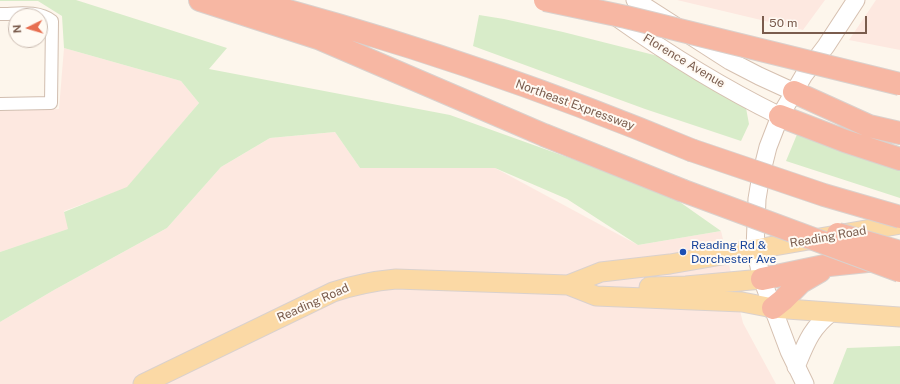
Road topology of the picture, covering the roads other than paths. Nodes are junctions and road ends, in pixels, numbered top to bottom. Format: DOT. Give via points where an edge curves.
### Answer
graph roads {
  1 [pos="200,0"];
  2 [pos="247,0"];
  3 [pos="545,0"];
  4 [pos="592,0"];
  5 [pos="636,0"];
  6 [pos="856,0"];
  7 [pos="0,14"];
  8 [pos="900,84"];
  9 [pos="794,92"];
  10 [pos="0,104"];
  11 [pos="780,116"];
  12 [pos="900,133"];
  13 [pos="900,159"];
  14 [pos="681,190"];
  15 [pos="897,222"];
  16 [pos="755,249"];
  17 [pos="900,252"];
  18 [pos="900,257"];
  19 [pos="829,265"];
  20 [pos="900,271"];
  21 [pos="762,279"];
  22 [pos="568,286"];
  23 [pos="616,297"];
  24 [pos="773,308"];
  25 [pos="832,312"];
  26 [pos="900,317"];
  27 [pos="796,367"];
  28 [pos="143,384"];
  29 [pos="805,384"];
  1 -- 14 [label="highway" via="318,38 537,132"];
  2 -- 15 [label="highway, Northeast Expressway, bridge" via="424,52 539,91 691,150"];
  3 -- 8 [label="highway, bridge"];
  4 -- 11 [label="street, Florence Avenue" via="713,79"];
  5 -- 9 [label="street, Florence Avenue" via="730,61"];
  6 -- 9 [label="street"];
  7 -- 10 [label="street" via="31,14 45,16 52,21 51,103"];
  9 -- 11 [label="street"];
  9 -- 12 [label="highway" via="869,126"];
  11 -- 13 [label="highway"];
  11 -- 16 [label="street" via="768,147 761,176 757,199"];
  14 -- 17 [label="highway, bridge"];
  14 -- 20 [label="highway, bridge"];
  15 -- 16 [label="main road, Reading Road"];
  16 -- 21 [label="street"];
  16 -- 22 [label="main road, Reading Road" via="670,264 601,272"];
  18 -- 19 [label="highway"];
  19 -- 21 [label="highway"];
  19 -- 24 [label="highway" via="801,282"];
  21 -- 23 [label="main road" via="686,286 635,287"];
  21 -- 24 [label="street"];
  22 -- 23 [label="main road, Reading Road" via="596,296"];
  22 -- 28 [label="main road, Reading Road" via="396,279 351,285"];
  23 -- 24 [label="main road, Reading Road" via="742,302"];
  24 -- 25 [label="main road, Reading Road"];
  24 -- 27 [label="street"];
  25 -- 26 [label="main road, Reading Road"];
  25 -- 27 [label="street" via="811,333"];
  27 -- 29 [label="street"];
}
